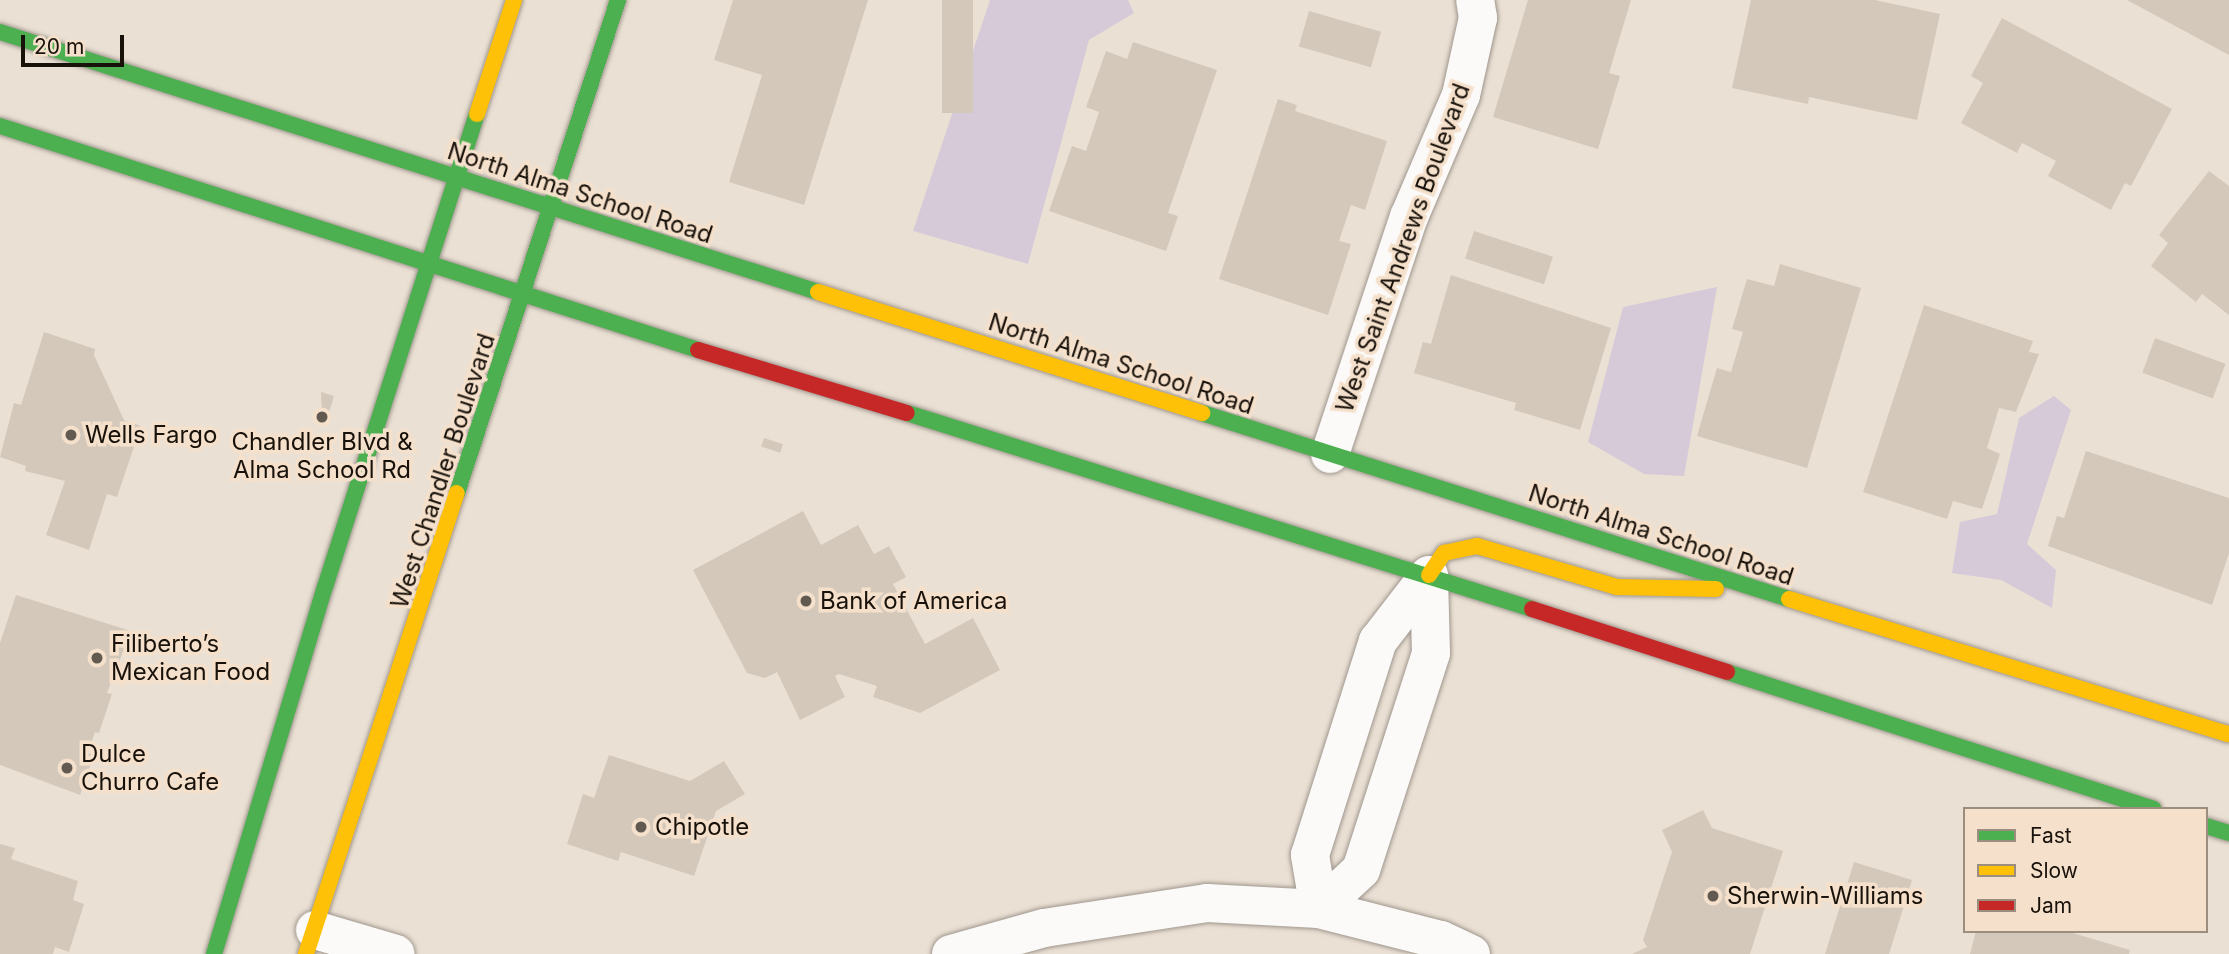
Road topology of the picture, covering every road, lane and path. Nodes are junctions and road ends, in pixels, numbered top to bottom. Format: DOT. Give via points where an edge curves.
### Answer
graph roads {
  1 [pos="514,0"];
  2 [pos="618,0"];
  3 [pos="1475,0"];
  4 [pos="0,32"];
  5 [pos="0,126"];
  6 [pos="458,178"];
  7 [pos="552,208"];
  8 [pos="430,266"];
  9 [pos="524,297"];
  10 [pos="1330,454"];
  11 [pos="1429,575"];
  12 [pos="1756,589"];
  13 [pos="2229,734"];
  14 [pos="2148,807"];
  15 [pos="2208,827"];
  16 [pos="2229,833"];
  17 [pos="1320,909"];
  18 [pos="310,942"];
  19 [pos="214,954"];
  20 [pos="396,954"];
  21 [pos="951,954"];
  22 [pos="1471,954"];
  1 -- 6 [label="main road"];
  2 -- 7 [label="main road, West Chandler Boulevard"];
  3 -- 10 [label="street, West Saint Andrews Boulevard" via="1478,18 1461,95 1420,192"];
  4 -- 6 [label="main road, North Alma School Road"];
  5 -- 8 [label="main road"];
  6 -- 7 [label="main road, North Alma School Road"];
  6 -- 8 [label="main road"];
  7 -- 9 [label="main road, West Chandler Boulevard"];
  7 -- 10 [label="main road, North Alma School Road"];
  8 -- 9 [label="main road"];
  8 -- 19 [label="main road" via="325,587"];
  9 -- 11 [label="main road"];
  9 -- 18 [label="main road, West Chandler Boulevard"];
  10 -- 12 [label="main road, North Alma School Road"];
  11 -- 12 [label="main road" via="1444,553 1477,547 1617,587"];
  11 -- 14 [label="main road"];
  11 -- 17 [label="street" via="1431,653 1365,858 1361,870"];
  11 -- 17 [label="street" via="1378,641 1310,855"];
  12 -- 13 [label="main road, North Alma School Road"];
  15 -- 16 [label="main road"];
  17 -- 21 [label="street" via="1207,902 1044,928"];
  17 -- 22 [label="street" via="1441,940"];
  18 -- 20 [label="street"];
}
